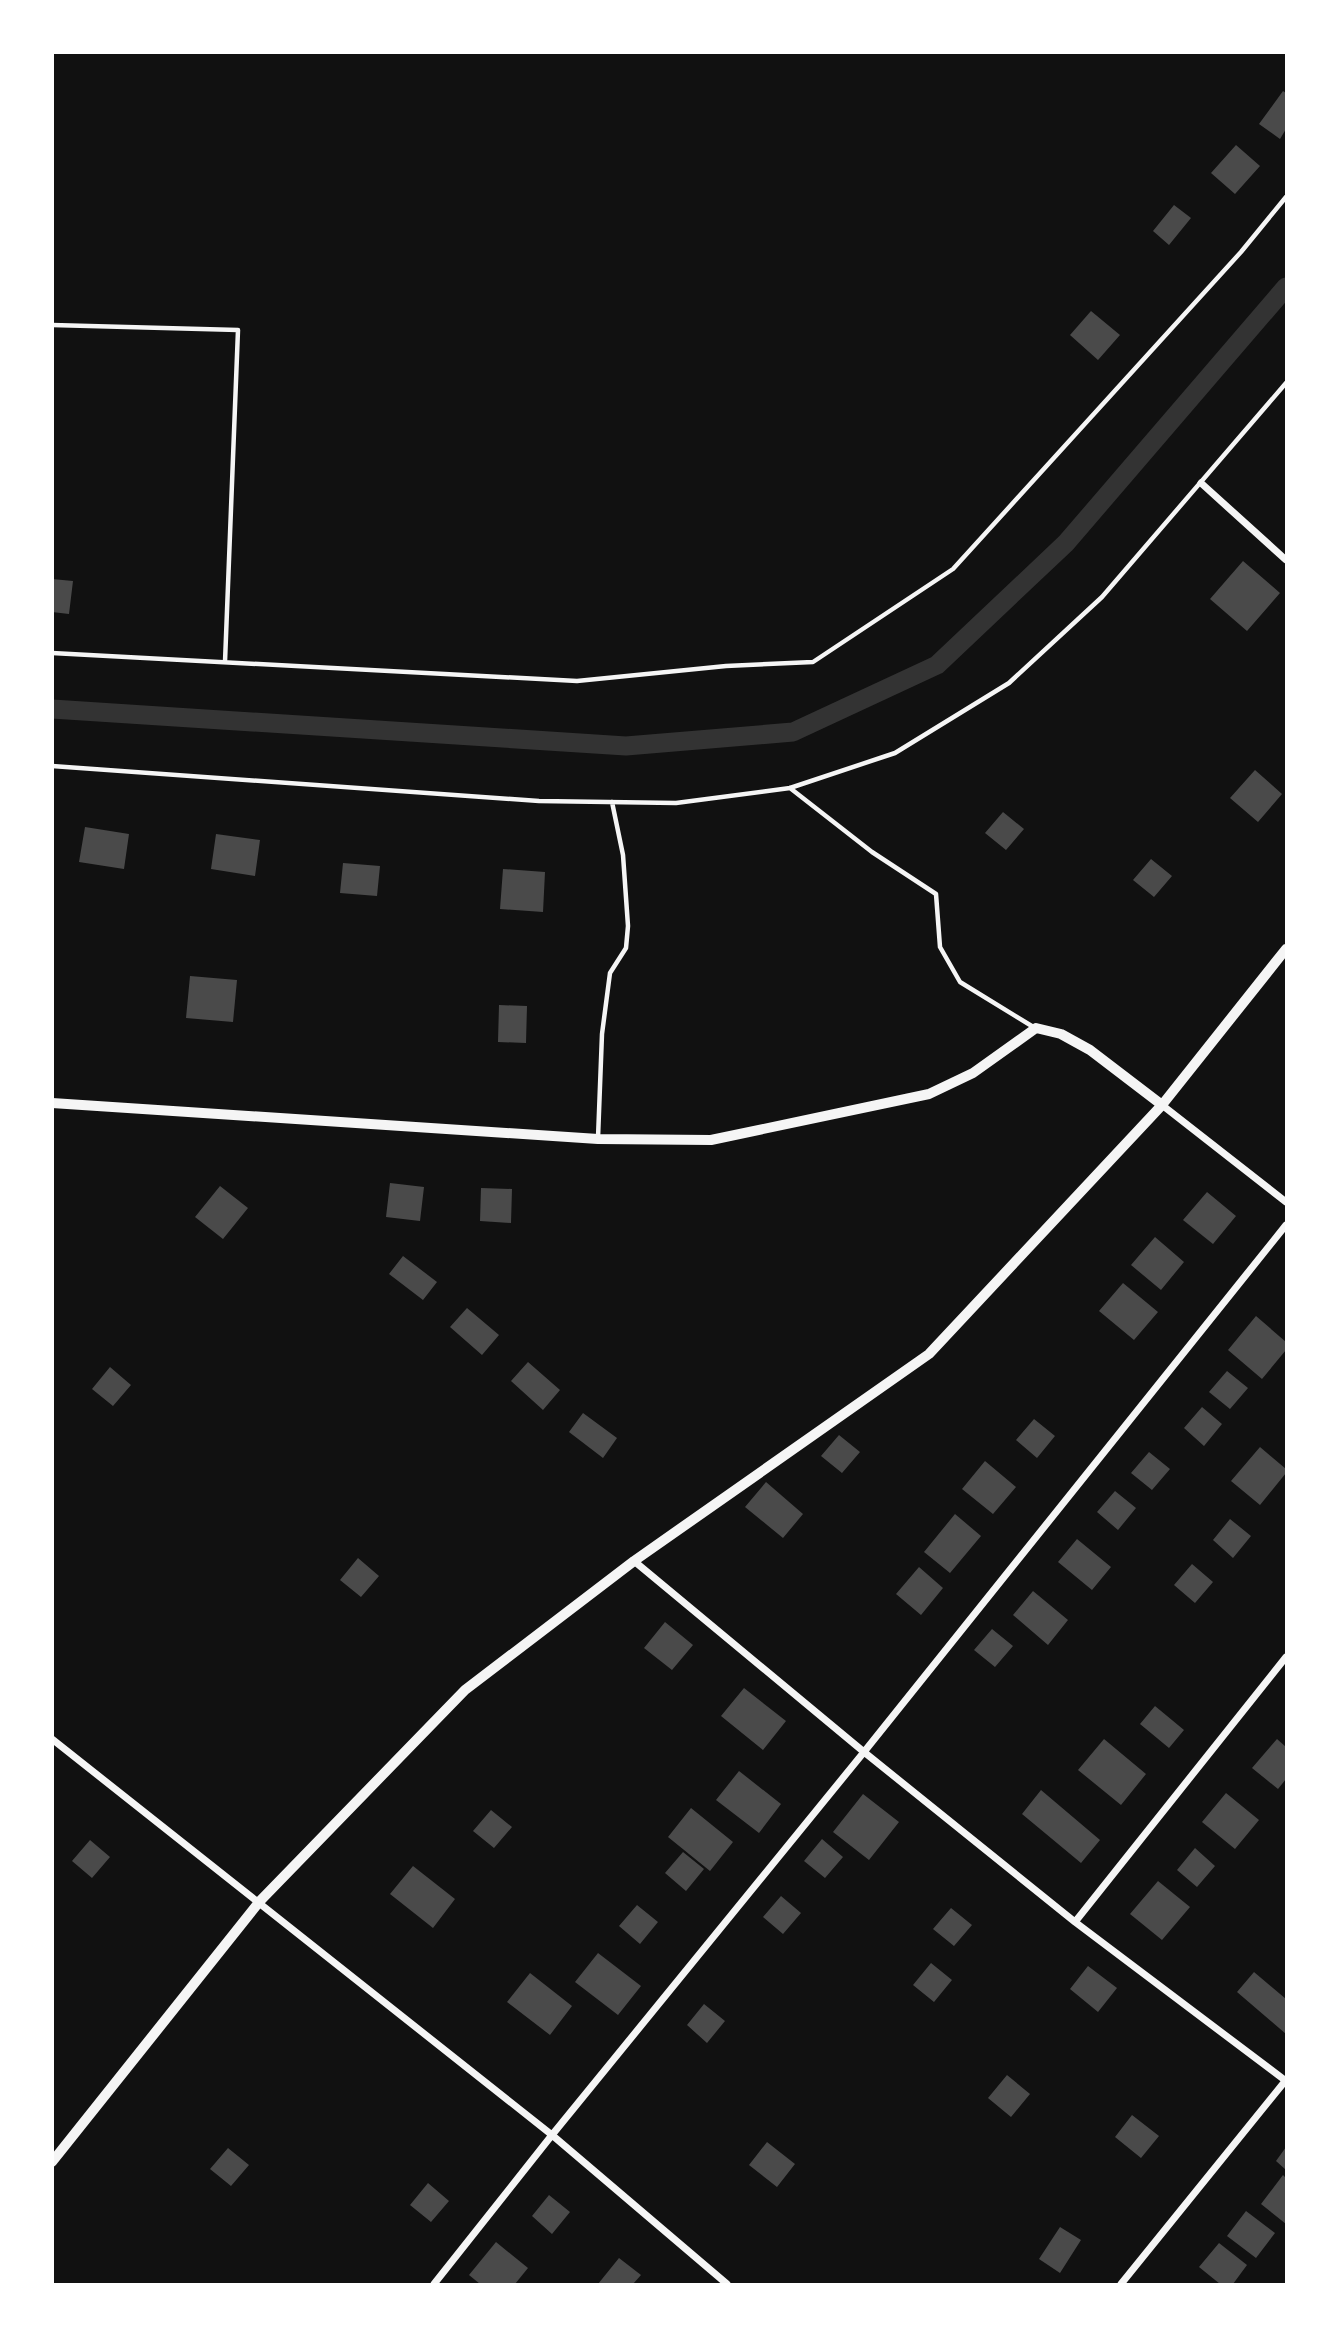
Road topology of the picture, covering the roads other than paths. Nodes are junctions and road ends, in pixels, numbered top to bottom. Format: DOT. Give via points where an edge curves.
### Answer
graph roads {
  1 [pos="1286,197"];
  2 [pos="52,325"];
  3 [pos="1286,383"];
  4 [pos="1201,483"];
  5 [pos="1286,560"];
  6 [pos="52,653"];
  7 [pos="225,662"];
  8 [pos="52,766"];
  9 [pos="790,789"];
  10 [pos="612,802"];
  11 [pos="1286,948"];
  12 [pos="1036,1028"];
  13 [pos="52,1103"];
  14 [pos="1162,1105"];
  15 [pos="598,1139"];
  16 [pos="1286,1202"];
  17 [pos="1286,1225"];
  18 [pos="634,1561"];
  19 [pos="1286,1657"];
  20 [pos="52,1739"];
  21 [pos="864,1752"];
  22 [pos="260,1902"];
  23 [pos="1075,1922"];
  24 [pos="1286,2080"];
  25 [pos="552,2135"];
  26 [pos="52,2162"];
  27 [pos="434,2284"];
  28 [pos="727,2284"];
  29 [pos="1121,2284"];
  1 -- 7 [label="lane" via="953,569 813,662 577,681"];
  2 -- 7 [label="lane" via="238,330"];
  3 -- 4 [label="lane"];
  4 -- 5 [label="street"];
  4 -- 9 [label="lane" via="1102,597 1009,683 895,753"];
  6 -- 7 [label="lane"];
  8 -- 10 [label="lane" via="525,800"];
  9 -- 10 [label="lane" via="676,803"];
  9 -- 12 [label="lane" via="936,894 940,947 960,982"];
  10 -- 15 [label="lane" via="623,855 628,926 626,948 610,974 602,1034"];
  11 -- 14 [label="street"];
  12 -- 14 [label="street" via="1061,1034 1090,1050"];
  12 -- 15 [label="street" via="973,1073 929,1094 711,1140"];
  13 -- 15 [label="street"];
  14 -- 16 [label="street"];
  14 -- 18 [label="street" via="929,1354"];
  17 -- 21 [label="street"];
  18 -- 21 [label="street"];
  18 -- 22 [label="street" via="465,1690"];
  19 -- 23 [label="street"];
  20 -- 22 [label="street"];
  21 -- 23 [label="street"];
  21 -- 25 [label="street"];
  22 -- 25 [label="street"];
  22 -- 26 [label="street"];
  23 -- 24 [label="street"];
  24 -- 29 [label="street"];
  25 -- 27 [label="street"];
  25 -- 28 [label="street"];
}
